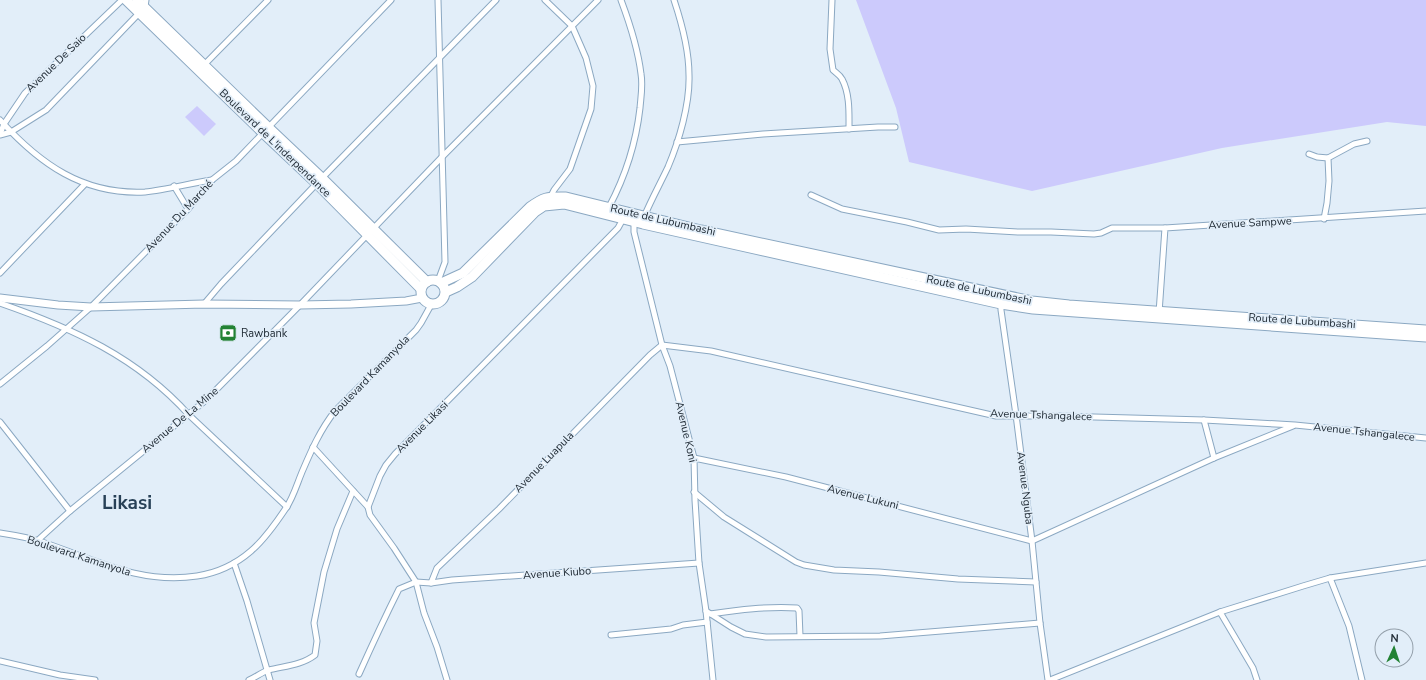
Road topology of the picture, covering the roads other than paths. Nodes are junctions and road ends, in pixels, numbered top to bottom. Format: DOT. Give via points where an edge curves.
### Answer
graph roads {
  1 [pos="122,0"];
  2 [pos="126,0"];
  3 [pos="137,0"];
  4 [pos="268,0"];
  5 [pos="391,0"];
  6 [pos="438,0"];
  7 [pos="496,0"];
  8 [pos="545,0"];
  9 [pos="598,0"];
  10 [pos="621,0"];
  11 [pos="674,0"];
  12 [pos="832,0"];
  13 [pos="143,6"];
  14 [pos="572,26"];
  15 [pos="440,57"];
  16 [pos="202,68"];
  17 [pos="0,120"];
  18 [pos="4,124"];
  19 [pos="895,127"];
  20 [pos="849,129"];
  21 [pos="265,130"];
  22 [pos="11,132"];
  23 [pos="0,134"];
  24 [pos="1367,141"];
  25 [pos="677,142"];
  26 [pos="1309,154"];
  27 [pos="441,158"];
  28 [pos="1328,158"];
  29 [pos="212,180"];
  30 [pos="320,181"];
  31 [pos="85,184"];
  32 [pos="174,186"];
  33 [pos="811,195"];
  34 [pos="546,202"];
  35 [pos="610,207"];
  36 [pos="188,209"];
  37 [pos="1426,211"];
  38 [pos="1324,218"];
  39 [pos="623,219"];
  40 [pos="639,219"];
  41 [pos="1165,228"];
  42 [pos="371,231"];
  43 [pos="0,273"];
  44 [pos="440,282"];
  45 [pos="424,285"];
  46 [pos="446,292"];
  47 [pos="0,298"];
  48 [pos="422,298"];
  49 [pos="1001,300"];
  50 [pos="0,303"];
  51 [pos="204,304"];
  52 [pos="300,305"];
  53 [pos="431,305"];
  54 [pos="91,307"];
  55 [pos="1158,315"];
  56 [pos="67,328"];
  57 [pos="1426,330"];
  58 [pos="1426,338"];
  59 [pos="662,345"];
  60 [pos="0,384"];
  61 [pos="189,415"];
  62 [pos="1016,415"];
  63 [pos="1204,420"];
  64 [pos="0,422"];
  65 [pos="1295,425"];
  66 [pos="1426,438"];
  67 [pos="313,447"];
  68 [pos="694,458"];
  69 [pos="1214,458"];
  70 [pos="353,491"];
  71 [pos="694,492"];
  72 [pos="287,507"];
  73 [pos="368,507"];
  74 [pos="70,511"];
  75 [pos="0,533"];
  76 [pos="37,540"];
  77 [pos="1032,541"];
  78 [pos="234,563"];
  79 [pos="699,563"];
  80 [pos="1426,563"];
  81 [pos="1330,578"];
  82 [pos="416,582"];
  83 [pos="1036,582"];
  84 [pos="431,583"];
  85 [pos="708,612"];
  86 [pos="1220,612"];
  87 [pos="707,622"];
  88 [pos="1040,623"];
  89 [pos="611,635"];
  90 [pos="800,636"];
  91 [pos="0,661"];
  92 [pos="268,670"];
  93 [pos="359,674"];
  94 [pos="95,680"];
  95 [pos="249,680"];
  96 [pos="270,680"];
  97 [pos="447,680"];
  98 [pos="713,680"];
  99 [pos="1049,680"];
  100 [pos="1257,680"];
  101 [pos="1362,680"];
  1 -- 18 [label="street, Avenue De Saio" via="25,93"];
  2 -- 13 [label="highway, Boulevard de L'inderpendance"];
  3 -- 13 [label="highway, Boulevard de L'inderpendance"];
  4 -- 16 [label="street"];
  5 -- 21 [label="street, Avenue Du Marché"];
  6 -- 15 [label="street"];
  7 -- 15 [label="street"];
  8 -- 14 [label="street"];
  9 -- 14 [label="street, Avenue De La Mine"];
  10 -- 35 [label="street" via="632,28 642,88 630,161"];
  11 -- 25 [label="street" via="683,28 689,75 686,105"];
  12 -- 20 [label="street" via="830,49 833,70 842,78 848,96"];
  13 -- 16 [label="highway, Boulevard de L'inderpendance"];
  13 -- 22 [label="street" via="46,110"];
  14 -- 27 [label="street, Avenue De La Mine"];
  14 -- 34 [label="street" via="590,72 593,86 591,110 570,169"];
  15 -- 27 [label="street"];
  15 -- 30 [label="street"];
  16 -- 21 [label="highway, Boulevard de L'inderpendance"];
  17 -- 18 [label="street"];
  18 -- 22 [label="street"];
  18 -- 23 [label="street, Avenue De Saio"];
  19 -- 20 [label="street"];
  20 -- 25 [label="street"];
  21 -- 29 [label="street, Avenue Du Marché" via="236,161"];
  21 -- 30 [label="highway, Boulevard de L'inderpendance"];
  22 -- 23 [label="street"];
  22 -- 31 [label="street" via="54,168"];
  24 -- 28 [label="street" via="1354,144"];
  25 -- 40 [label="street" via="668,166"];
  26 -- 28 [label="street" via="1318,158"];
  27 -- 42 [label="street, Avenue De La Mine"];
  27 -- 44 [label="street" via="445,262"];
  28 -- 38 [label="street" via="1329,181"];
  29 -- 32 [label="street"];
  29 -- 36 [label="street, Avenue Du Marché"];
  30 -- 42 [label="highway, Boulevard de L'inderpendance"];
  30 -- 51 [label="street"];
  31 -- 32 [label="street" via="99,188 145,192"];
  31 -- 43 [label="street"];
  32 -- 36 [label="street"];
  33 -- 41 [label="street, Avenue Sampwe" via="842,209 940,230 1094,234 1112,228"];
  34 -- 35 [label="highway, Route de Lubumbashi" via="566,197"];
  34 -- 39 [label="highway, Route de Lubumbashi"];
  34 -- 44 [label="highway" via="530,207 463,273"];
  34 -- 46 [label="highway" via="472,277"];
  35 -- 40 [label="highway, Route de Lubumbashi"];
  36 -- 54 [label="street, Avenue Du Marché"];
  37 -- 38 [label="street, Avenue Sampwe"];
  38 -- 41 [label="street, Avenue Sampwe"];
  39 -- 40 [label="highway, Route de Lubumbashi"];
  39 -- 73 [label="street, Avenue Likasi" via="618,228 386,464"];
  40 -- 49 [label="highway, Route de Lubumbashi"];
  40 -- 59 [label="street, Avenue Koni" via="634,232"];
  41 -- 55 [label="street"];
  42 -- 45 [label="highway, Boulevard de L'inderpendance"];
  42 -- 52 [label="street, Avenue De La Mine"];
  44 -- 45 [label="highway" via="432,280"];
  44 -- 46 [label="highway"];
  45 -- 48 [label="highway"];
  46 -- 53 [label="highway" via="443,300"];
  47 -- 54 [label="main road"];
  48 -- 52 [label="main road" via="381,303"];
  48 -- 53 [label="highway"];
  49 -- 55 [label="highway, Route de Lubumbashi" via="1033,309"];
  49 -- 62 [label="street, Avenue Nguba" via="1000,310"];
  50 -- 56 [label="street"];
  51 -- 52 [label="main road"];
  51 -- 54 [label="main road"];
  52 -- 61 [label="street, Avenue De La Mine"];
  53 -- 67 [label="street, Boulevard Kamanyola" via="416,330 335,411"];
  54 -- 56 [label="street, Avenue Du Marché"];
  55 -- 57 [label="highway, Route de Lubumbashi"];
  55 -- 58 [label="highway, Route de Lubumbashi"];
  56 -- 60 [label="street, Avenue Du Marché"];
  56 -- 61 [label="street" via="96,342 130,364 171,396"];
  59 -- 62 [label="street, Avenue Tshangalece" via="711,351 996,416"];
  59 -- 68 [label="street, Avenue Koni"];
  59 -- 84 [label="street, Avenue Luapula" via="437,568"];
  61 -- 72 [label="street"];
  61 -- 74 [label="street, Avenue De La Mine"];
  62 -- 63 [label="street, Avenue Tshangalece"];
  62 -- 77 [label="street, Avenue Nguba"];
  63 -- 65 [label="street, Avenue Tshangalece"];
  63 -- 69 [label="street"];
  64 -- 74 [label="street"];
  65 -- 66 [label="street, Avenue Tshangalece"];
  65 -- 69 [label="street"];
  67 -- 70 [label="street"];
  67 -- 72 [label="street, Boulevard Kamanyola"];
  68 -- 71 [label="street, Avenue Koni"];
  68 -- 77 [label="street, Avenue Lukuni" via="786,477"];
  69 -- 77 [label="street"];
  70 -- 73 [label="street"];
  70 -- 92 [label="street" via="324,572 314,622 317,641 315,655 309,660"];
  71 -- 79 [label="street, Avenue Koni"];
  71 -- 83 [label="street" via="724,517 804,565 834,570"];
  72 -- 78 [label="street, Boulevard Kamanyola" via="256,546"];
  73 -- 82 [label="street" via="370,515"];
  74 -- 76 [label="street, Avenue De La Mine"];
  75 -- 76 [label="street, Boulevard Kamanyola"];
  76 -- 78 [label="street, Boulevard Kamanyola" via="106,566 154,577 180,578 203,575"];
  77 -- 83 [label="street, Avenue Nguba"];
  78 -- 92 [label="street"];
  79 -- 84 [label="street, Avenue Kiubo"];
  79 -- 85 [label="street, Avenue Koni"];
  80 -- 81 [label="street"];
  81 -- 86 [label="street"];
  81 -- 101 [label="street" via="1349,626"];
  82 -- 84 [label="street, Avenue Kiubo"];
  82 -- 93 [label="street" via="399,589"];
  82 -- 97 [label="street"];
  83 -- 88 [label="street, Avenue Nguba"];
  85 -- 87 [label="street, Avenue Koni"];
  85 -- 90 [label="street" via="745,634 766,637"];
  85 -- 90 [label="street" via="797,608"];
  86 -- 99 [label="street"];
  86 -- 100 [label="street" via="1253,668"];
  87 -- 89 [label="street" via="671,629"];
  87 -- 98 [label="street, Avenue Koni"];
  88 -- 90 [label="street" via="880,636"];
  88 -- 99 [label="street, Avenue Nguba"];
  91 -- 94 [label="street"];
  92 -- 95 [label="street"];
  92 -- 96 [label="street"];
}
